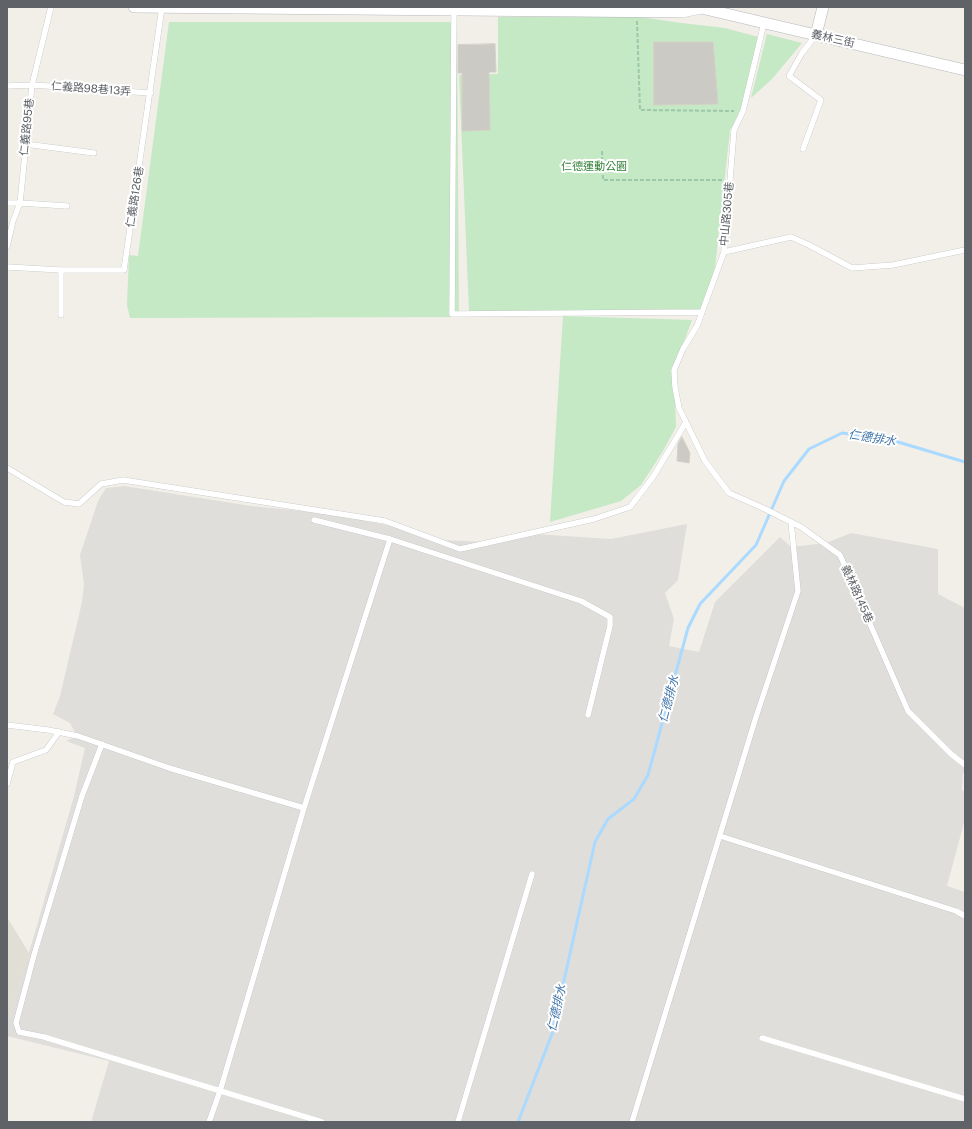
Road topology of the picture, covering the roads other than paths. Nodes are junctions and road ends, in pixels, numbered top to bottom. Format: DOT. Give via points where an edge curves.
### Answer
graph roads {
  1 [pos="51,7"];
  2 [pos="134,7"];
  3 [pos="162,7"];
  4 [pos="240,7"];
  5 [pos="823,7"];
  6 [pos="701,8"];
  7 [pos="514,9"];
  8 [pos="613,9"];
  9 [pos="454,10"];
  10 [pos="764,23"];
  11 [pos="816,35"];
  12 [pos="965,70"];
  13 [pos="32,85"];
  14 [pos="7,86"];
  15 [pos="150,93"];
  16 [pos="25,144"];
  17 [pos="803,149"];
  18 [pos="94,152"];
  19 [pos="7,203"];
  20 [pos="20,203"];
  21 [pos="66,206"];
  22 [pos="7,247"];
  23 [pos="965,250"];
  24 [pos="724,252"];
  25 [pos="7,267"];
  26 [pos="61,270"];
  27 [pos="702,312"];
  28 [pos="61,315"];
  29 [pos="686,422"];
  30 [pos="7,468"];
  31 [pos="314,520"];
  32 [pos="791,522"];
  33 [pos="390,539"];
  34 [pos="588,715"];
  35 [pos="7,725"];
  36 [pos="59,732"];
  37 [pos="102,744"];
  38 [pos="965,765"];
  39 [pos="7,784"];
  40 [pos="304,808"];
  41 [pos="720,836"];
  42 [pos="532,874"];
  43 [pos="965,916"];
  44 [pos="762,1038"];
  45 [pos="220,1091"];
  46 [pos="965,1099"];
  47 [pos="209,1122"];
  48 [pos="322,1122"];
  49 [pos="458,1122"];
  50 [pos="632,1122"];
  1 -- 13 [label="lane, 仁義路95巷"];
  2 -- 3 [label="street"];
  3 -- 4 [label="street"];
  3 -- 15 [label="lane, 仁義路126巷"];
  4 -- 9 [label="street"];
  5 -- 11 [label="street"];
  6 -- 8 [label="street" via="682,12"];
  6 -- 10 [label="street, 義林三街"];
  7 -- 8 [label="street"];
  7 -- 9 [label="street"];
  9 -- 27 [label="lane" via="452,314"];
  10 -- 11 [label="street, 義林三街"];
  10 -- 24 [label="lane, 中山路305巷" via="743,111 734,130"];
  11 -- 12 [label="street, 義林三街"];
  11 -- 17 [label="lane" via="789,76 821,100"];
  13 -- 14 [label="lane, 仁義路98巷13弄"];
  13 -- 15 [label="lane, 仁義路98巷13弄"];
  13 -- 16 [label="lane, 仁義路95巷"];
  15 -- 26 [label="lane, 仁義路126巷" via="124,270"];
  16 -- 18 [label="lane"];
  16 -- 20 [label="lane, 仁義路95巷"];
  19 -- 20 [label="lane"];
  20 -- 21 [label="lane"];
  20 -- 22 [label="lane, 仁義路95巷"];
  23 -- 24 [label="lane" via="893,265 852,268 791,237"];
  24 -- 27 [label="lane, 中山路305巷"];
  25 -- 26 [label="lane, 仁義路126巷"];
  26 -- 28 [label="lane"];
  27 -- 29 [label="lane, 中山路305巷" via="674,370 679,408"];
  29 -- 30 [label="lane" via="653,477 630,507 594,519 460,549 385,521 123,480 100,484 79,504 64,502"];
  29 -- 32 [label="lane, 義林路145巷" via="704,461 729,494"];
  31 -- 33 [label="lane"];
  32 -- 38 [label="lane, 義林路145巷" via="840,555 908,711"];
  32 -- 41 [label="lane" via="798,591"];
  33 -- 34 [label="lane" via="581,601 610,617"];
  33 -- 40 [label="lane"];
  35 -- 36 [label="lane"];
  36 -- 37 [label="lane"];
  36 -- 39 [label="lane" via="46,750 13,762"];
  37 -- 40 [label="lane" via="169,768"];
  37 -- 45 [label="lane" via="82,796 34,955 16,1023 19,1032 44,1037"];
  40 -- 45 [label="lane"];
  41 -- 43 [label="lane"];
  41 -- 50 [label="lane"];
  42 -- 49 [label="lane"];
  44 -- 46 [label="lane"];
  45 -- 47 [label="lane"];
  45 -- 48 [label="lane"];
}
